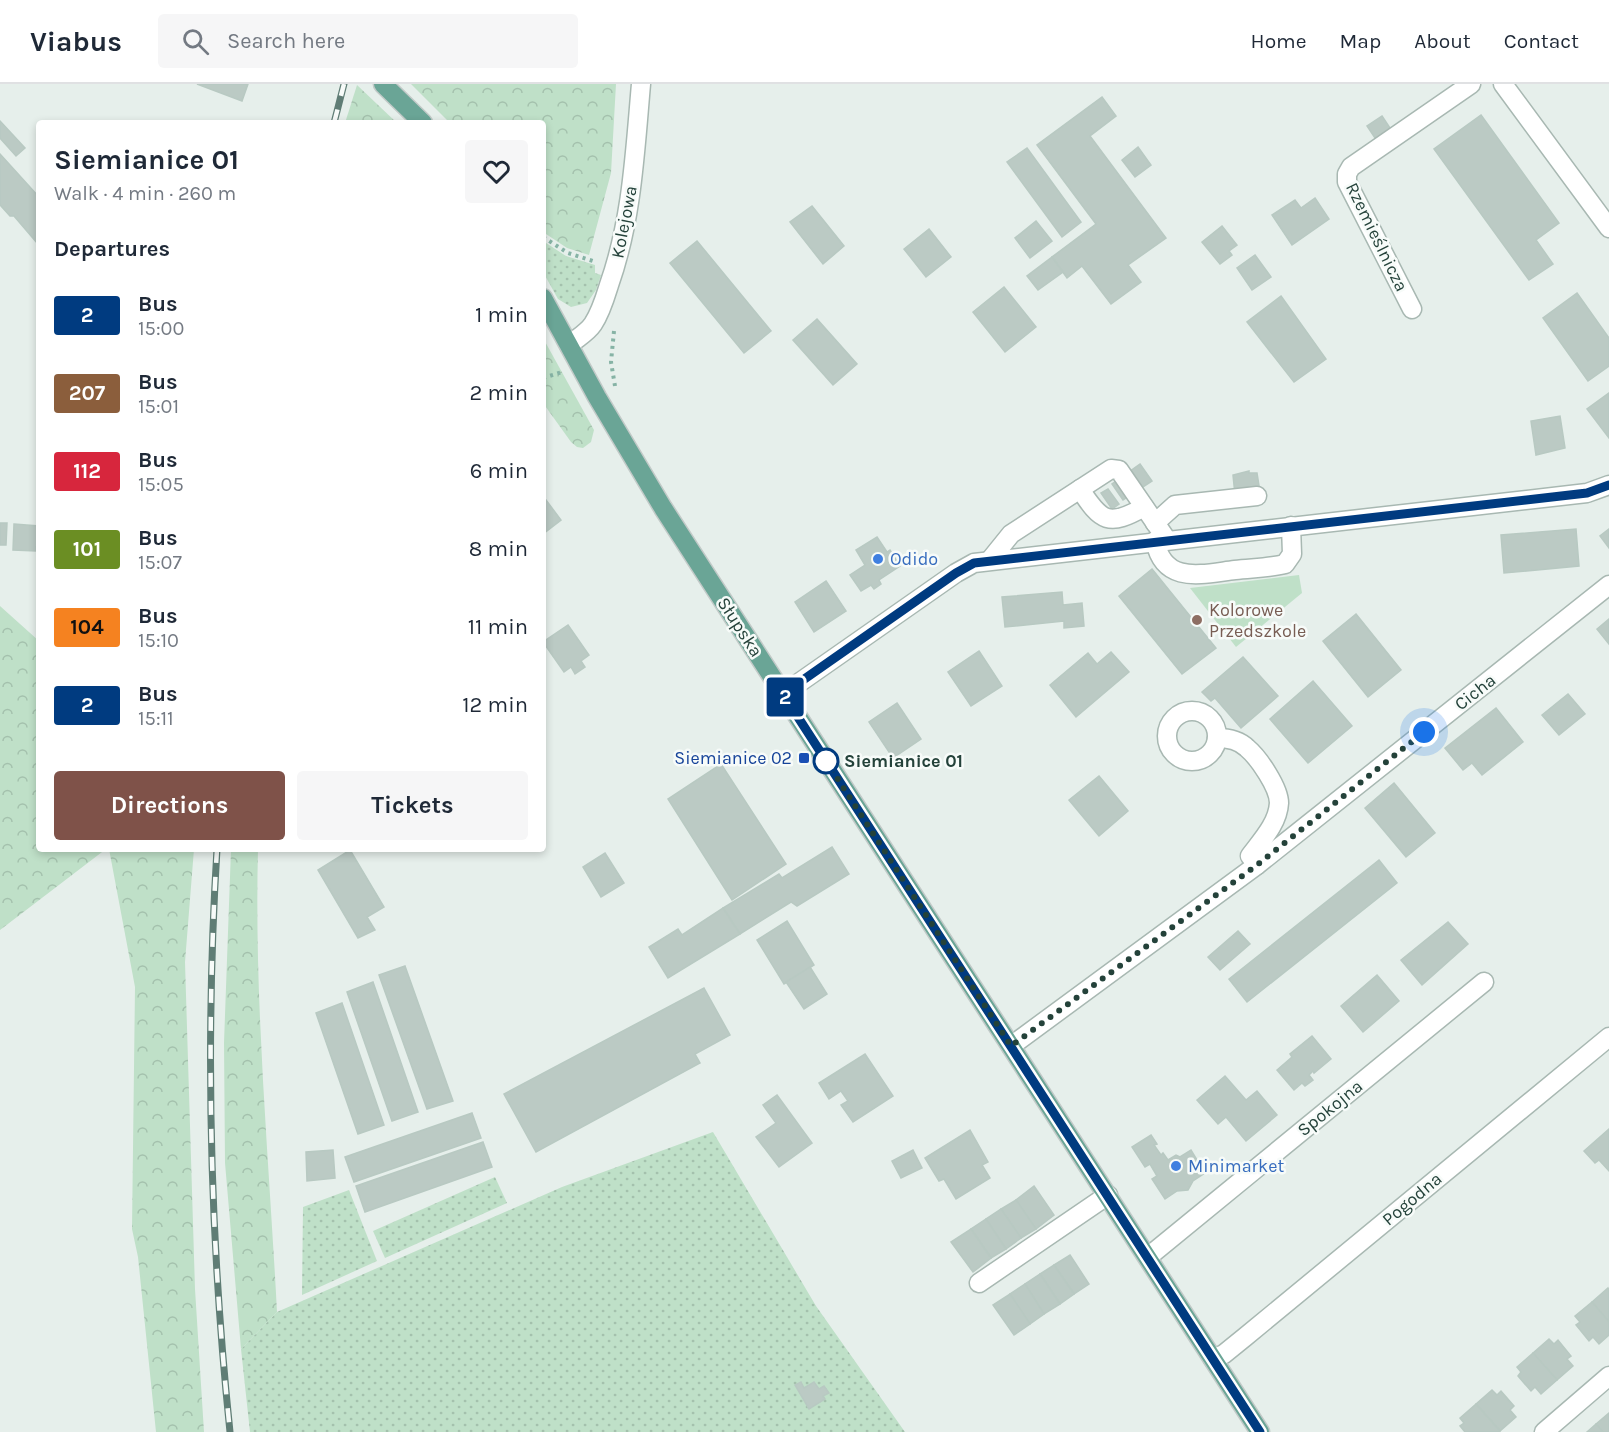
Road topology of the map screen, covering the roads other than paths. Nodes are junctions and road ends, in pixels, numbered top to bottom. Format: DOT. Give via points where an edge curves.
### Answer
graph roads {
  1 [pos="383,84"];
  2 [pos="641,84"];
  3 [pos="1471,84"];
  4 [pos="1503,84"];
  5 [pos="420,120"];
  6 [pos="1609,228"];
  7 [pos="546,303"];
  8 [pos="1412,309"];
  9 [pos="569,345"];
  10 [pos="1609,486"];
  11 [pos="1080,489"];
  12 [pos="1257,496"];
  13 [pos="1144,507"];
  14 [pos="1291,526"];
  15 [pos="1159,535"];
  16 [pos="990,560"];
  17 [pos="1609,585"];
  18 [pos="783,694"];
  19 [pos="1217,738"];
  20 [pos="1257,865"];
  21 [pos="1484,982"];
  22 [pos="1609,1036"];
  23 [pos="1011,1046"];
  24 [pos="1108,1195"];
  25 [pos="1148,1257"];
  26 [pos="979,1283"];
  27 [pos="1213,1359"];
  28 [pos="1609,1376"];
  29 [pos="1260,1432"];
  30 [pos="1544,1432"];
  1 -- 5 [label="main road"];
  2 -- 9 [label="street, Kolejowa" via="633,183 614,271 593,324"];
  3 -- 8 [label="street, Rzemieślnicza" via="1351,167 1347,174 1347,182"];
  4 -- 6 [label="street"];
  7 -- 9 [label="main road, Słupska"];
  9 -- 18 [label="main road, Słupska" via="643,475"];
  10 -- 14 [label="street" via="1587,493"];
  11 -- 13 [label="street" via="1092,509 1105,518 1124,519"];
  11 -- 13 [label="street" via="1112,469 1119,470"];
  11 -- 16 [label="street" via="1011,534"];
  12 -- 15 [label="street" via="1175,505"];
  13 -- 15 [label="street"];
  14 -- 15 [label="street"];
  14 -- 15 [label="street" via="1292,554 1285,564 1193,575 1177,572 1163,561 1158,554"];
  15 -- 16 [label="street"];
  16 -- 18 [label="street" via="956,573"];
  17 -- 20 [label="street, Cicha"];
  18 -- 23 [label="main road, Słupska"];
  19 -- 20 [label="street" via="1227,738 1248,748 1277,792 1276,816 1250,856"];
  20 -- 23 [label="street, Cicha"];
  21 -- 25 [label="street, Spokojna"];
  22 -- 27 [label="street, Pogodna" via="1245,1337"];
  23 -- 24 [label="main road, Słupska"];
  24 -- 25 [label="main road, Słupska"];
  24 -- 26 [label="street"];
  25 -- 27 [label="main road, Słupska"];
  27 -- 29 [label="main road, Słupska"];
  28 -- 30 [label="street"];
}
